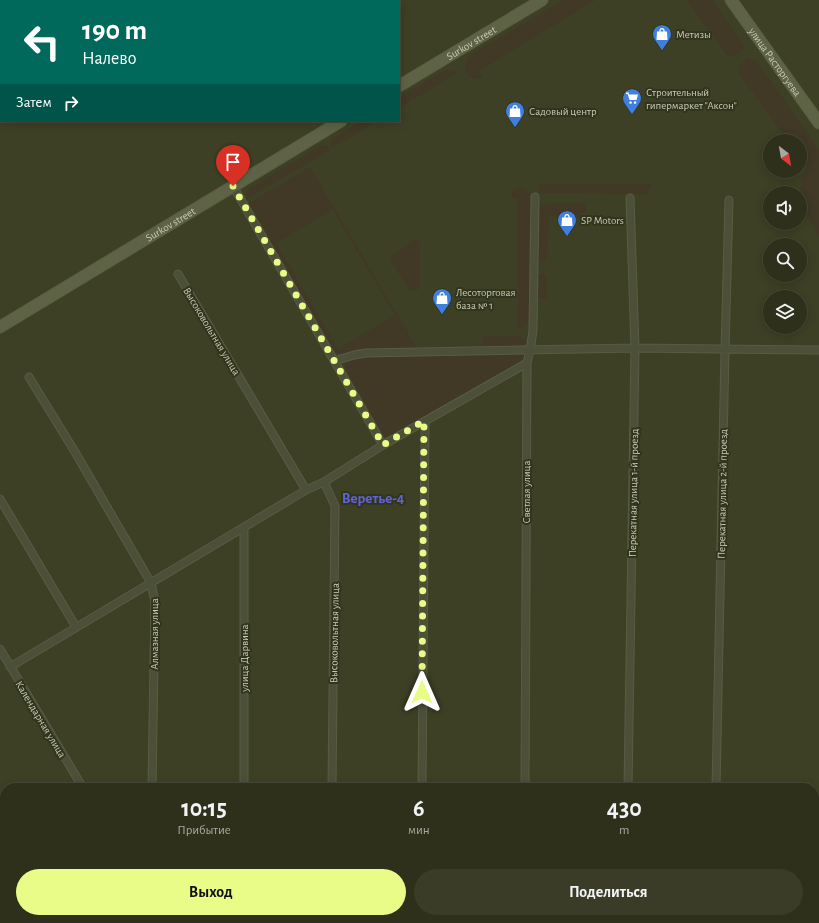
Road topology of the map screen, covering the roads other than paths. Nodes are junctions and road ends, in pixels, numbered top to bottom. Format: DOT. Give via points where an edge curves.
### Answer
graph roads {
  1 [pos="542,0"];
  2 [pos="731,0"];
  3 [pos="400,85"];
  4 [pos="339,122"];
  5 [pos="819,123"];
  6 [pos="233,186"];
  7 [pos="535,197"];
  8 [pos="630,198"];
  9 [pos="729,200"];
  10 [pos="178,274"];
  11 [pos="0,327"];
  12 [pos="636,348"];
  13 [pos="530,350"];
  14 [pos="725,350"];
  15 [pos="819,350"];
  16 [pos="334,361"];
  17 [pos="527,363"];
  18 [pos="30,377"];
  19 [pos="424,421"];
  20 [pos="383,445"];
  21 [pos="324,482"];
  22 [pos="306,490"];
  23 [pos="0,499"];
  24 [pos="244,528"];
  25 [pos="152,583"];
  26 [pos="76,627"];
  27 [pos="0,649"];
  28 [pos="10,667"];
  29 [pos="80,783"];
  30 [pos="152,783"];
  31 [pos="244,783"];
  32 [pos="332,783"];
  33 [pos="422,783"];
  34 [pos="525,783"];
  35 [pos="628,783"];
  36 [pos="716,783"];
  37 [pos="819,812"];
  38 [pos="819,833"];
  1 -- 3 [label="main road, Surkov street"];
  2 -- 5 [label="main road, улица Расторгуева"];
  4 -- 6 [label="main road, Surkov street"];
  6 -- 11 [label="main road, Surkov street"];
  6 -- 16 [label="street"];
  7 -- 13 [label="street, Светлая улица" via="533,332"];
  8 -- 12 [label="street, Перекатная улица 1-й проезд"];
  9 -- 14 [label="street, Перекатная улица 2-й проезд"];
  10 -- 22 [label="street, Высоковольтная улица"];
  12 -- 13 [label="street"];
  12 -- 14 [label="street"];
  12 -- 35 [label="street, Перекатная улица 1-й проезд"];
  13 -- 16 [label="street" via="366,353"];
  13 -- 17 [label="street, Светлая улица"];
  14 -- 15 [label="street"];
  14 -- 36 [label="street, Перекатная улица 2-й проезд"];
  16 -- 20 [label="street"];
  17 -- 19 [label="street"];
  17 -- 34 [label="street, Светлая улица"];
  18 -- 25 [label="street, Алмазная улица"];
  19 -- 20 [label="street"];
  19 -- 33 [label="street"];
  20 -- 21 [label="street"];
  21 -- 22 [label="street"];
  21 -- 32 [label="street, Высоковольтная улица" via="336,506"];
  22 -- 24 [label="street"];
  23 -- 26 [label="street"];
  24 -- 25 [label="street"];
  24 -- 31 [label="street, улица Дарвина"];
  25 -- 26 [label="street"];
  25 -- 30 [label="street, Алмазная улица" via="155,602"];
  26 -- 28 [label="street"];
  27 -- 28 [label="street, Календарная улица"];
  28 -- 29 [label="street, Календарная улица"];
  37 -- 38 [label="main road"];
}
